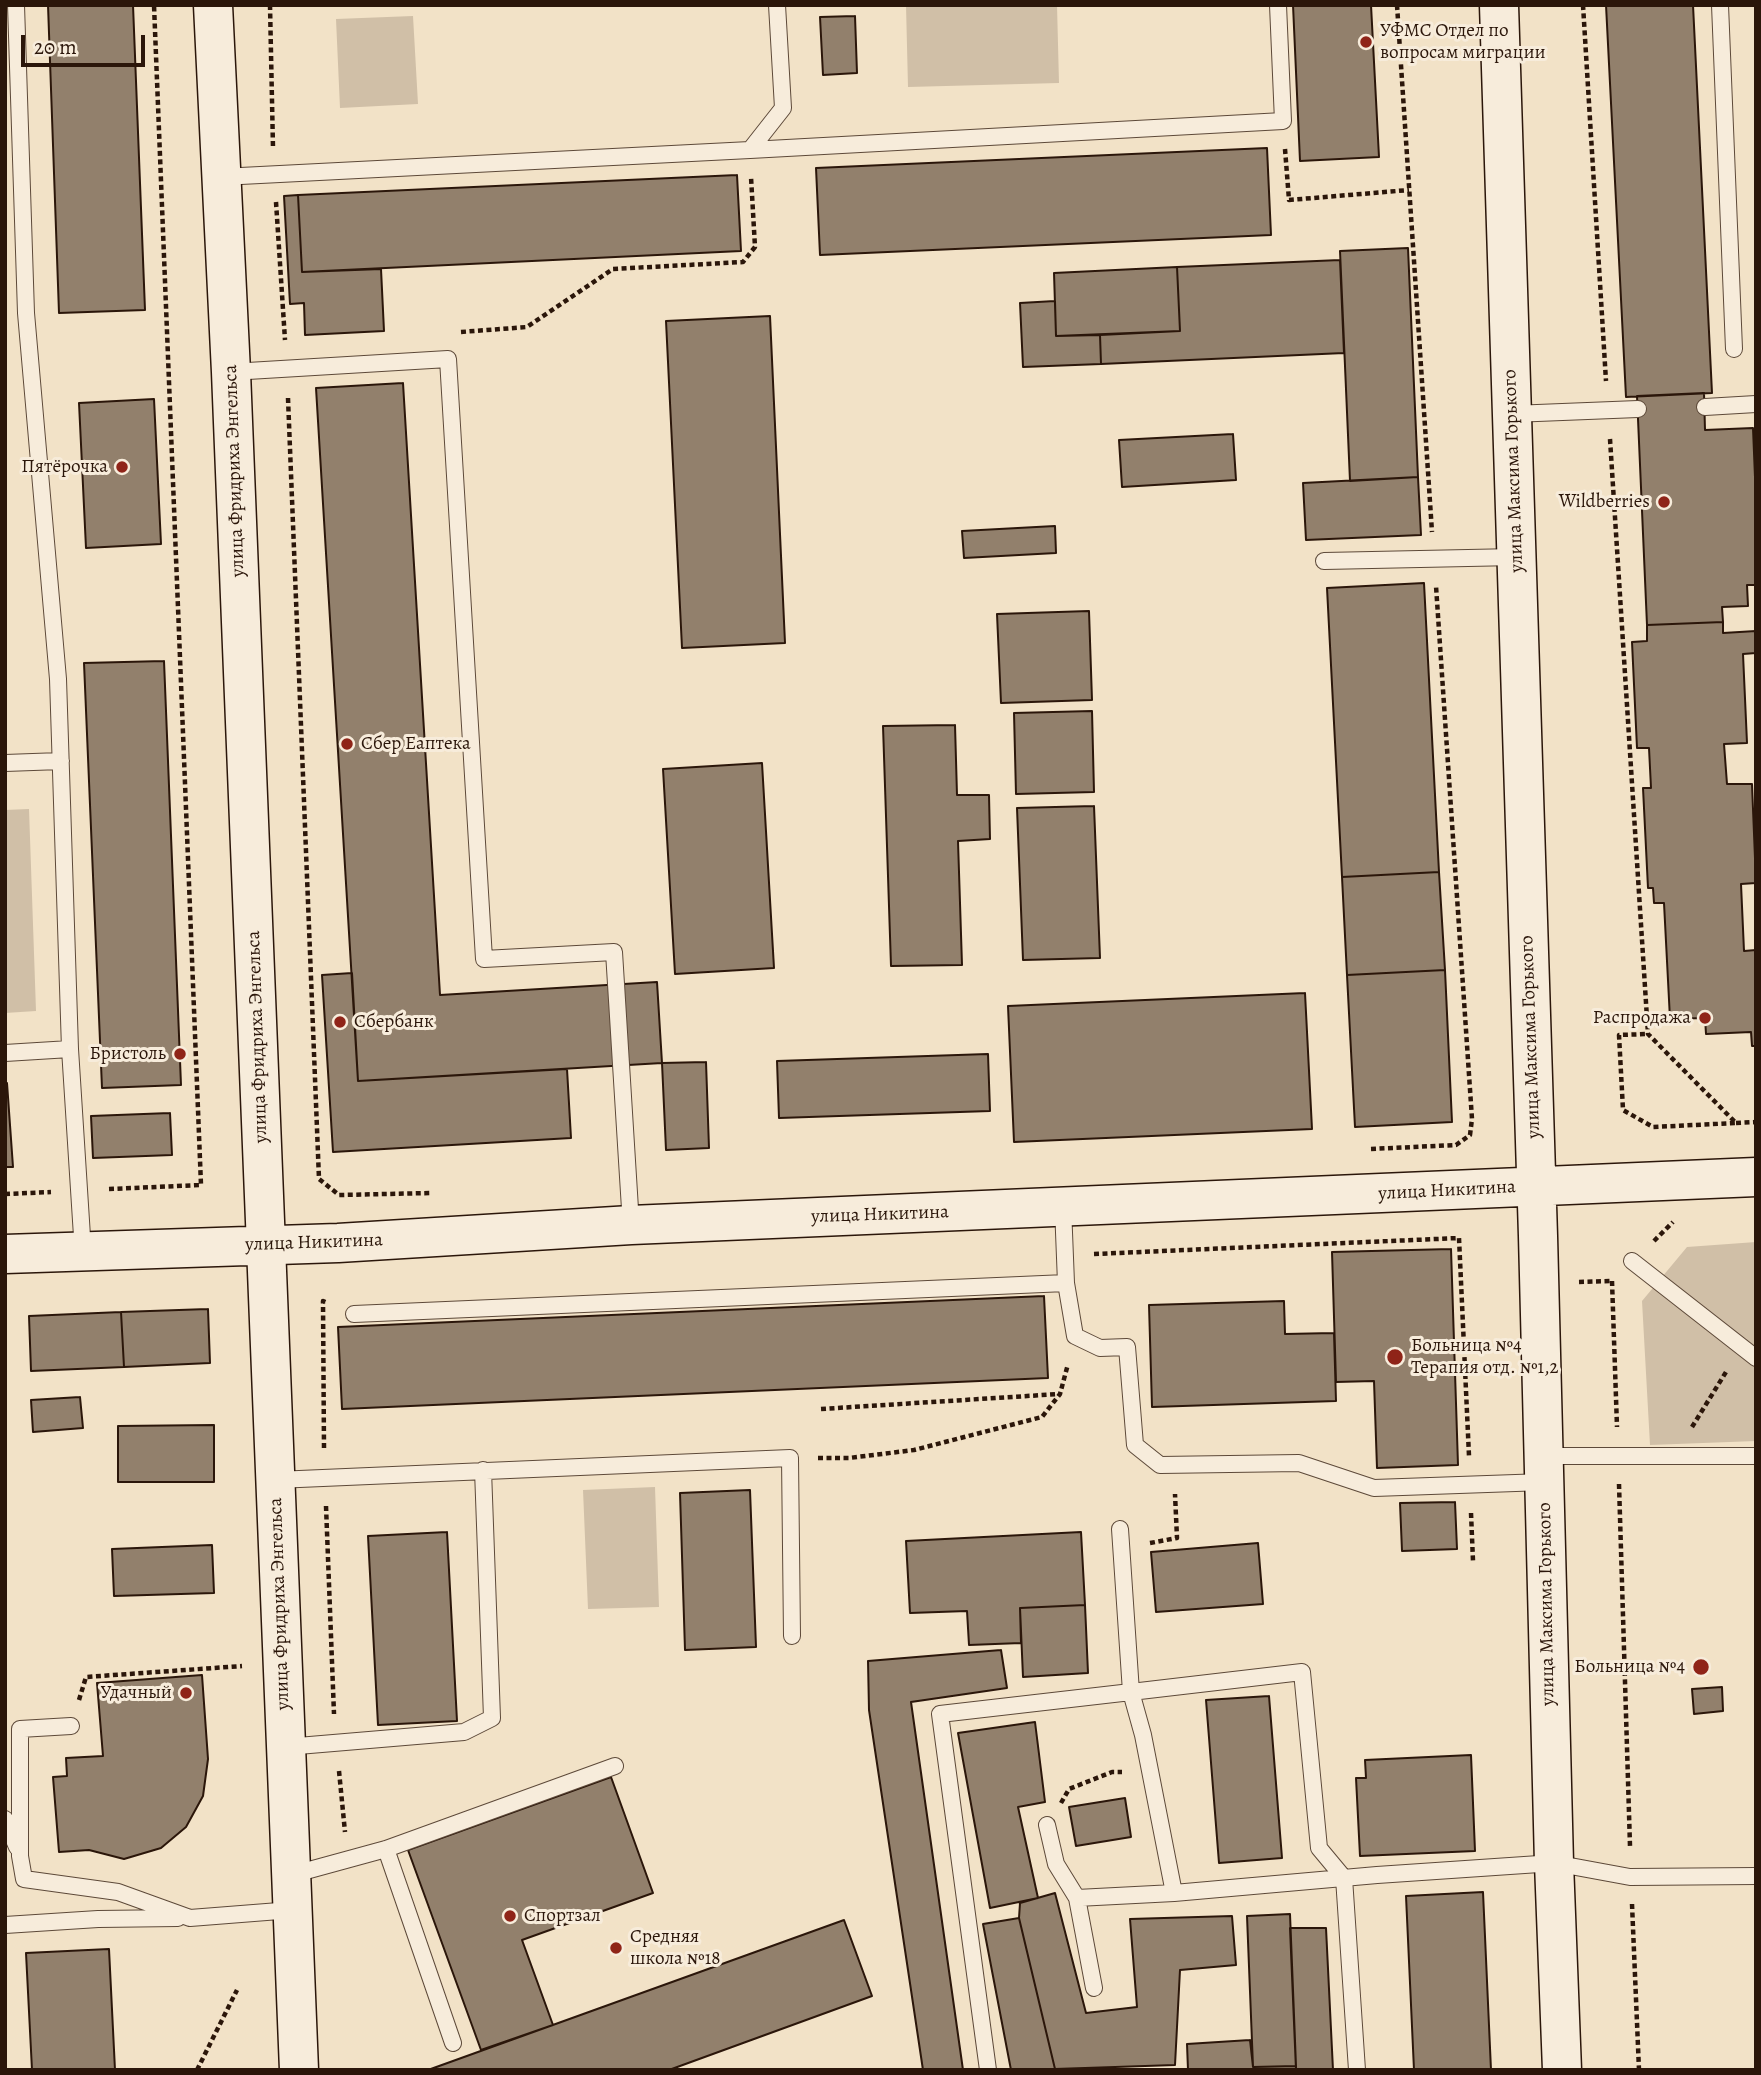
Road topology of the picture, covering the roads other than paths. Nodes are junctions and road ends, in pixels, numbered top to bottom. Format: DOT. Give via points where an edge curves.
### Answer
graph roads {
  1 [pos="16,5"];
  2 [pos="213,5"];
  3 [pos="777,5"];
  4 [pos="1278,5"];
  5 [pos="1499,5"];
  6 [pos="1720,5"];
  7 [pos="750,150"];
  8 [pos="221,177"];
  9 [pos="1734,349"];
  10 [pos="231,372"];
  11 [pos="1756,404"];
  12 [pos="1704,407"];
  13 [pos="1638,408"];
  14 [pos="1512,414"];
  15 [pos="1516,557"];
  16 [pos="1324,561"];
  17 [pos="61,761"];
  18 [pos="5,763"];
  19 [pos="70,1049"];
  20 [pos="5,1054"];
  21 [pos="1756,1177"];
  22 [pos="1536,1187"];
  23 [pos="1063,1207"];
  24 [pos="631,1226"];
  25 [pos="267,1245"];
  26 [pos="83,1252"];
  27 [pos="5,1254"];
  28 [pos="1632,1261"];
  29 [pos="1066,1283"];
  30 [pos="354,1314"];
  31 [pos="1756,1357"];
  32 [pos="1756,1456"];
  33 [pos="1544,1469"];
  34 [pos="483,1470"];
  35 [pos="275,1479"];
  36 [pos="1120,1529"];
  37 [pos="792,1636"];
  38 [pos="1131,1692"];
  39 [pos="71,1726"];
  40 [pos="286,1747"];
  41 [pos="615,1766"];
  42 [pos="5,1819"];
  43 [pos="1047,1825"];
  44 [pos="386,1849"];
  45 [pos="20,1856"];
  46 [pos="1554,1863"];
  47 [pos="1756,1876"];
  48 [pos="1344,1878"];
  49 [pos="292,1892"];
  50 [pos="1174,1893"];
  51 [pos="1077,1898"];
  52 [pos="190,1919"];
  53 [pos="5,1925"];
  54 [pos="1094,1988"];
  55 [pos="453,2043"];
  56 [pos="299,2070"];
  57 [pos="988,2070"];
  58 [pos="1357,2070"];
  59 [pos="1562,2070"];
  1 -- 17 [label="lane" via="26,313"];
  2 -- 8 [label="street, улица Фридриха Энгельса"];
  3 -- 7 [label="lane" via="783,108"];
  4 -- 7 [label="lane" via="1283,121"];
  5 -- 14 [label="street, улица Максима Горького"];
  6 -- 9 [label="lane"];
  7 -- 8 [label="lane"];
  8 -- 10 [label="street, улица Фридриха Энгельса"];
  10 -- 24 [label="lane" via="449,359 484,959 614,951"];
  10 -- 25 [label="street, улица Фридриха Энгельса"];
  11 -- 12 [label="lane"];
  13 -- 14 [label="lane"];
  14 -- 15 [label="street, улица Максима Горького"];
  15 -- 16 [label="lane"];
  15 -- 22 [label="street, улица Максима Горького"];
  17 -- 18 [label="lane"];
  17 -- 19 [label="lane"];
  19 -- 20 [label="lane"];
  19 -- 26 [label="lane"];
  21 -- 22 [label="street, улица Никитина"];
  22 -- 23 [label="street, улица Никитина"];
  22 -- 33 [label="street, улица Максима Горького"];
  23 -- 24 [label="street, улица Никитина"];
  23 -- 29 [label="lane"];
  24 -- 25 [label="street, улица Никитина"];
  25 -- 26 [label="street, улица Никитина"];
  25 -- 35 [label="street, улица Фридриха Энгельса"];
  26 -- 27 [label="street, улица Никитина"];
  28 -- 31 [label="lane"];
  29 -- 30 [label="lane"];
  29 -- 33 [label="lane" via="1075,1336 1100,1348 1127,1347 1135,1445 1160,1465 1299,1464 1374,1488 1470,1484"];
  32 -- 33 [label="lane" via="1618,1457"];
  33 -- 46 [label="street, улица Максима Горького"];
  34 -- 35 [label="lane"];
  34 -- 37 [label="lane" via="790,1458"];
  34 -- 40 [label="lane" via="492,1718 464,1732"];
  35 -- 40 [label="street, улица Фридриха Энгельса"];
  36 -- 38 [label="lane"];
  38 -- 48 [label="lane" via="1302,1672 1319,1848"];
  38 -- 50 [label="lane"];
  38 -- 57 [label="lane" via="940,1714"];
  39 -- 45 [label="lane" via="20,1729"];
  40 -- 49 [label="street, улица Фридриха Энгельса"];
  41 -- 44 [label="lane"];
  42 -- 45 [label="lane"];
  43 -- 51 [label="lane" via="1056,1864"];
  44 -- 49 [label="lane"];
  44 -- 55 [label="lane"];
  45 -- 52 [label="lane" via="24,1879 118,1892"];
  46 -- 47 [label="lane" via="1630,1877"];
  46 -- 48 [label="lane"];
  46 -- 59 [label="street, улица Максима Горького"];
  48 -- 50 [label="lane"];
  48 -- 58 [label="lane"];
  49 -- 52 [label="lane"];
  49 -- 56 [label="street, улица Фридриха Энгельса"];
  50 -- 51 [label="lane"];
  51 -- 54 [label="lane"];
  52 -- 53 [label="lane"];
}
